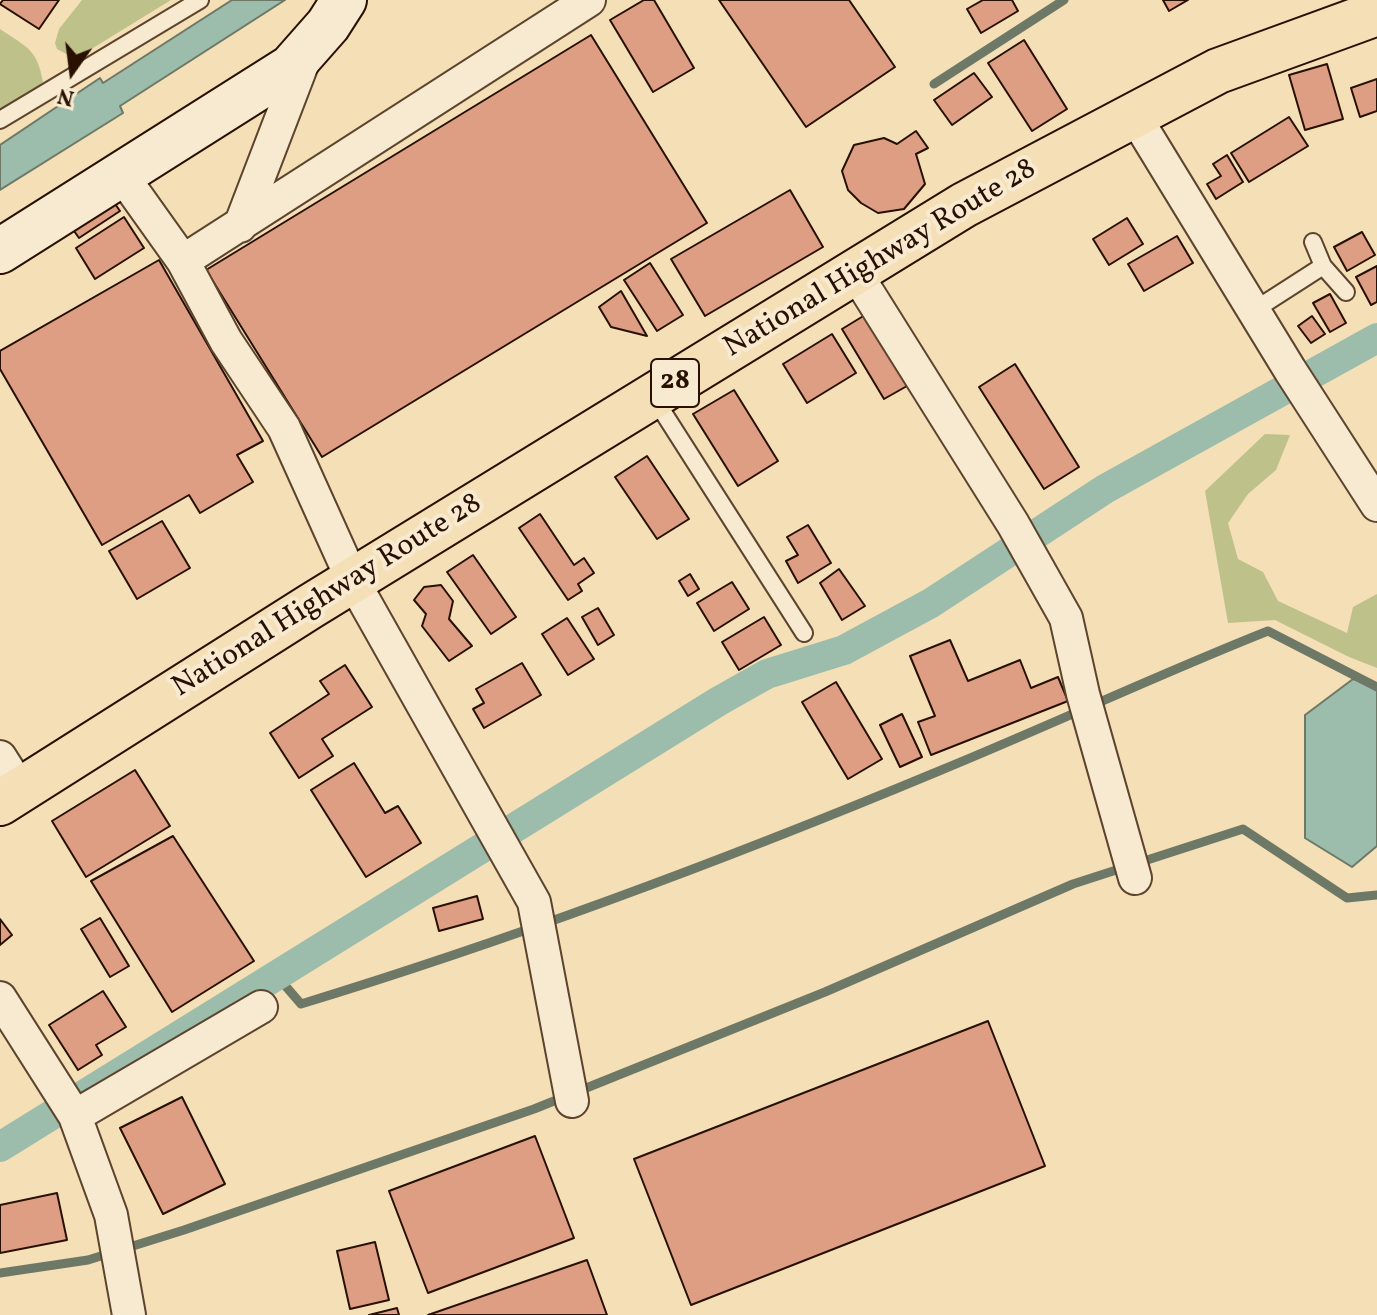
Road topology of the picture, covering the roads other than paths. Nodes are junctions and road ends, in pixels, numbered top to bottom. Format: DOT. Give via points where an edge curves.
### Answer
graph roads {
  1 [pos="200,0"];
  2 [pos="344,0"];
  3 [pos="589,0"];
  4 [pos="1377,13"];
  5 [pos="309,46"];
  6 [pos="1134,115"];
  7 [pos="0,120"];
  8 [pos="121,174"];
  9 [pos="240,226"];
  10 [pos="1313,242"];
  11 [pos="0,251"];
  12 [pos="183,261"];
  13 [pos="1323,266"];
  14 [pos="855,272"];
  15 [pos="1346,292"];
  16 [pos="1253,311"];
  17 [pos="653,397"];
  18 [pos="1377,505"];
  19 [pos="353,581"];
  20 [pos="804,633"];
  21 [pos="7,783"];
  22 [pos="1131,864"];
  23 [pos="0,998"];
  24 [pos="261,1007"];
  25 [pos="572,1101"];
  26 [pos="75,1116"];
  27 [pos="129,1315"];
  1 -- 7 [label="lane"];
  2 -- 5 [label="street"];
  3 -- 9 [label="street"];
  4 -- 6 [label="highway, National Highway Route 28 / 28" via="1218,71"];
  5 -- 8 [label="street" via="291,67"];
  5 -- 9 [label="street"];
  6 -- 14 [label="highway, National Highway Route 28 / 28" via="964,205"];
  6 -- 16 [label="street"];
  8 -- 11 [label="street"];
  8 -- 12 [label="street"];
  9 -- 12 [label="street"];
  10 -- 13 [label="lane"];
  12 -- 19 [label="street" via="226,341 284,428"];
  13 -- 15 [label="lane"];
  13 -- 16 [label="lane"];
  14 -- 17 [label="highway, National Highway Route 28 / 28"];
  14 -- 22 [label="street" via="1066,618"];
  16 -- 18 [label="street"];
  17 -- 19 [label="highway, National Highway Route 28 / 28"];
  17 -- 20 [label="lane"];
  19 -- 21 [label="highway, National Highway Route 28 / 28"];
  19 -- 25 [label="street" via="534,902"];
  23 -- 26 [label="street"];
  24 -- 26 [label="street"];
  26 -- 27 [label="street" via="111,1215"];
}
